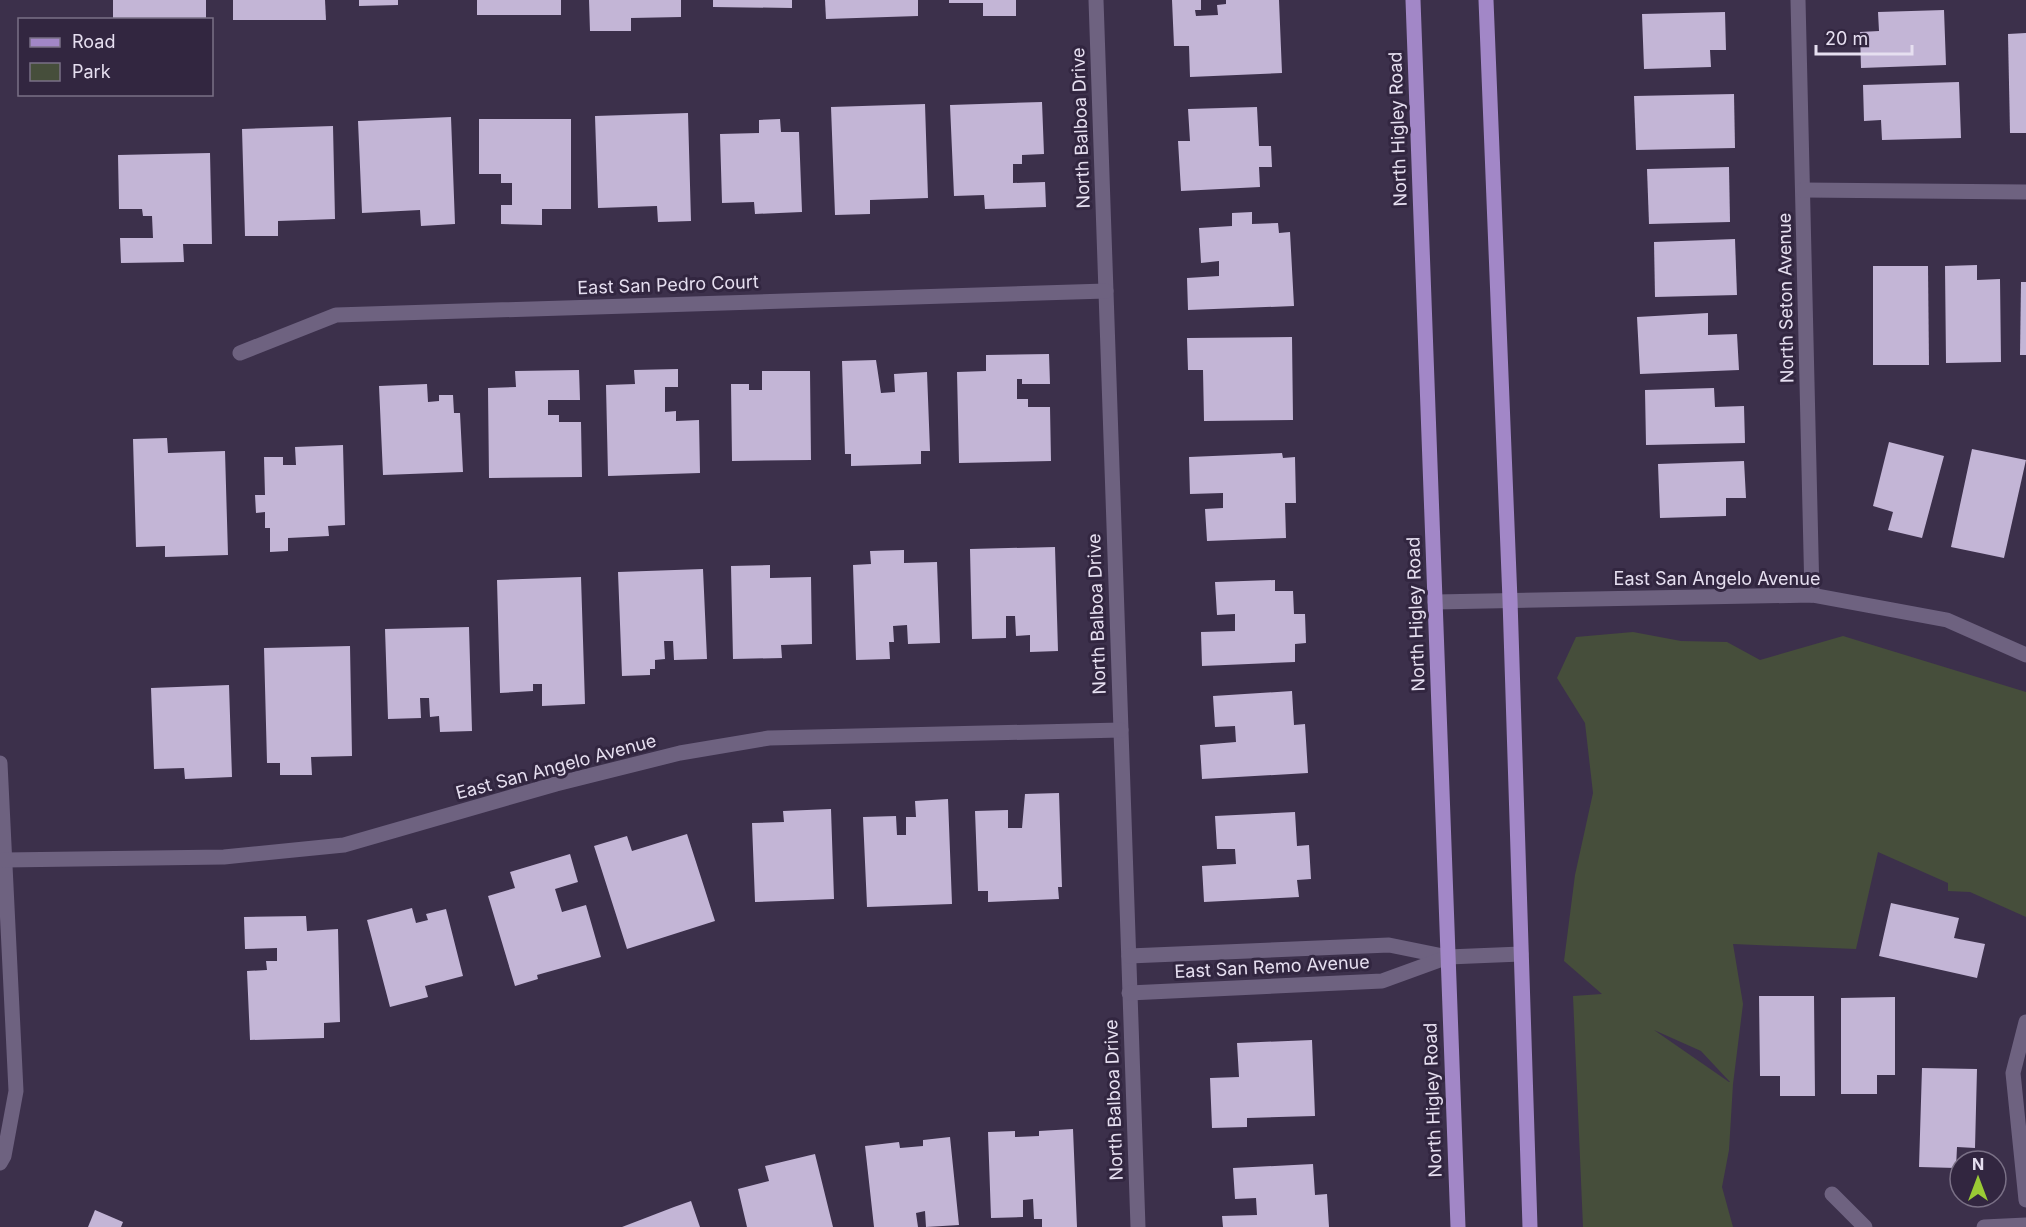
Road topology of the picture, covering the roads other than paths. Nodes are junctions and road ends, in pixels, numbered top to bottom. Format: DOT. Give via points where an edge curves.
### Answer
graph roads {
  1 [pos="1096,0"];
  2 [pos="1413,0"];
  3 [pos="1486,0"];
  4 [pos="1798,0"];
  5 [pos="1803,190"];
  6 [pos="2026,192"];
  7 [pos="1106,291"];
  8 [pos="240,353"];
  9 [pos="1812,596"];
  10 [pos="1510,600"];
  11 [pos="1435,602"];
  12 [pos="2026,655"];
  13 [pos="1121,729"];
  14 [pos="0,763"];
  15 [pos="4,860"];
  16 [pos="1521,954"];
  17 [pos="1129,956"];
  18 [pos="1448,957"];
  19 [pos="1130,993"];
  20 [pos="2026,1022"];
  21 [pos="0,1163"];
  22 [pos="1832,1194"];
  23 [pos="2026,1200"];
  24 [pos="2026,1225"];
  25 [pos="1138,1227"];
  26 [pos="1458,1227"];
  27 [pos="1530,1227"];
  28 [pos="1865,1227"];
  29 [pos="1984,1227"];
  1 -- 7 [label="street, North Balboa Drive"];
  2 -- 11 [label="main road, North Higley Road"];
  3 -- 10 [label="main road"];
  4 -- 5 [label="street, North Seton Avenue"];
  5 -- 6 [label="street"];
  5 -- 9 [label="street, North Seton Avenue"];
  7 -- 8 [label="street, East San Pedro Court" via="336,315"];
  7 -- 13 [label="street, North Balboa Drive"];
  9 -- 10 [label="street, East San Angelo Avenue"];
  9 -- 12 [label="street, East San Angelo Avenue" via="1947,620"];
  10 -- 11 [label="street, East San Angelo Avenue"];
  10 -- 16 [label="main road"];
  11 -- 18 [label="main road, North Higley Road"];
  13 -- 15 [label="street, East San Angelo Avenue" via="769,738 680,753 556,784 344,845 224,856"];
  13 -- 17 [label="street, North Balboa Drive"];
  14 -- 15 [label="street"];
  15 -- 21 [label="street" via="16,1091"];
  16 -- 18 [label="street, East San Remo Avenue"];
  16 -- 27 [label="main road"];
  17 -- 18 [label="street, East San Remo Avenue" via="1389,945"];
  17 -- 19 [label="street, North Balboa Drive"];
  18 -- 19 [label="street, East San Remo Avenue" via="1382,981"];
  18 -- 26 [label="main road, North Higley Road"];
  19 -- 25 [label="street, North Balboa Drive"];
  20 -- 23 [label="street" via="2013,1073"];
  22 -- 28 [label="street"];
  24 -- 29 [label="street"];
}
